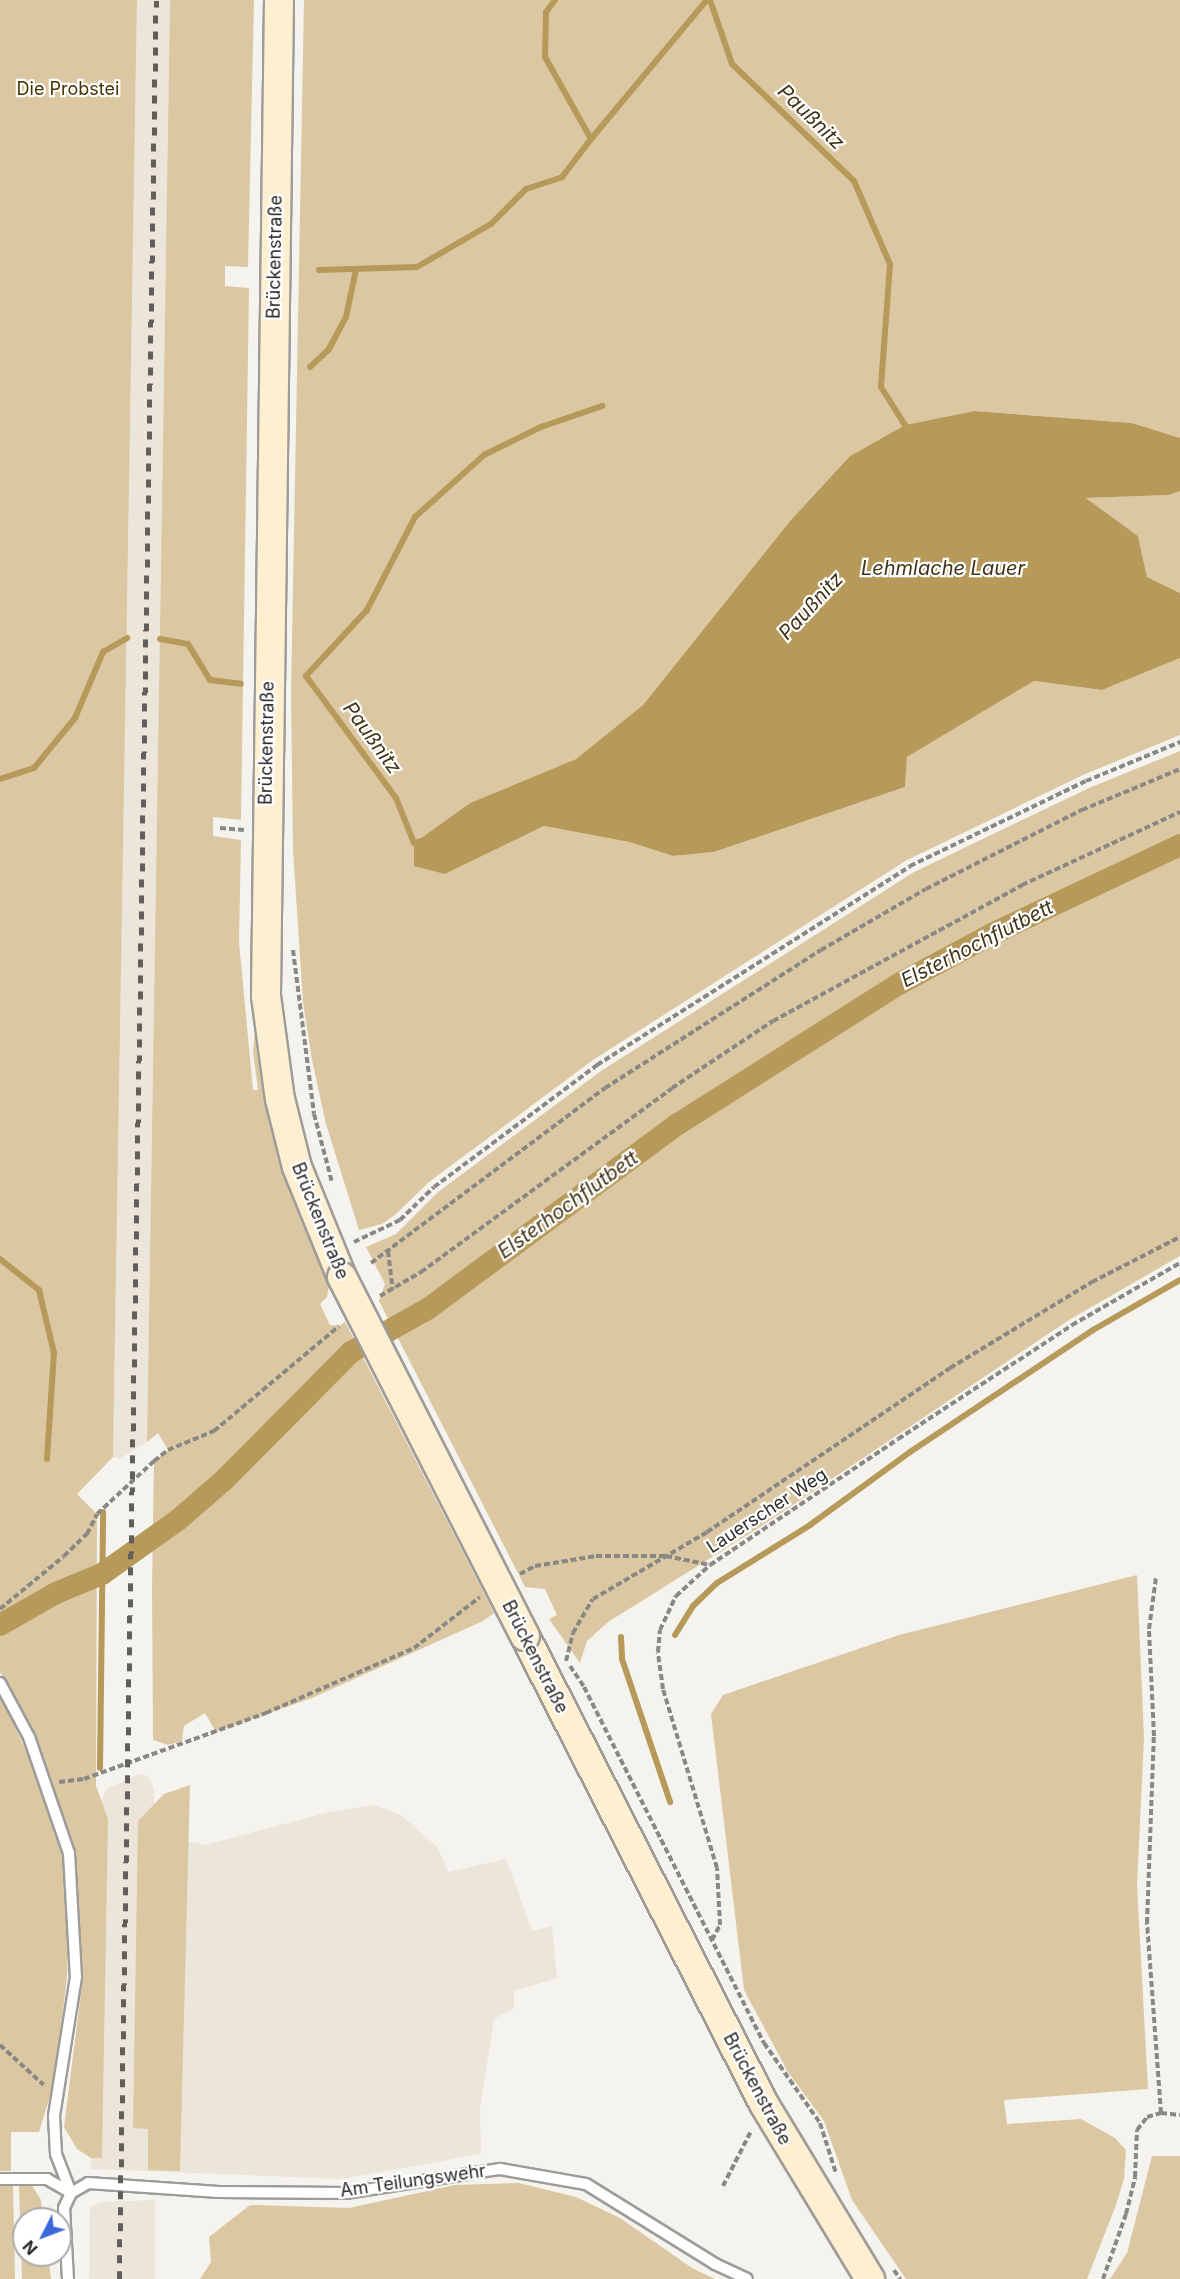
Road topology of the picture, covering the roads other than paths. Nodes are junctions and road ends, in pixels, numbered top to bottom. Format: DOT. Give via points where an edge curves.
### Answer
graph roads {
  1 [pos="279,0"];
  2 [pos="0,1683"];
  3 [pos="0,2179"];
  4 [pos="71,2193"];
  5 [pos="878,2269"];
  6 [pos="68,2279"];
  7 [pos="747,2279"];
  1 -- 5 [label="main road, Brückenstraße, bridge" via="266,996 278,1088 297,1167 348,1265 525,1636 764,2104"];
  2 -- 4 [label="lane" via="48,1783 69,1853 76,1977 54,2116 56,2154"];
  3 -- 4 [label="lane" via="47,2179"];
  4 -- 6 [label="lane" via="64,2208"];
  4 -- 7 [label="lane, Am Teilungswehr" via="88,2183 219,2192 346,2193 500,2169 586,2184 715,2264"];
}
